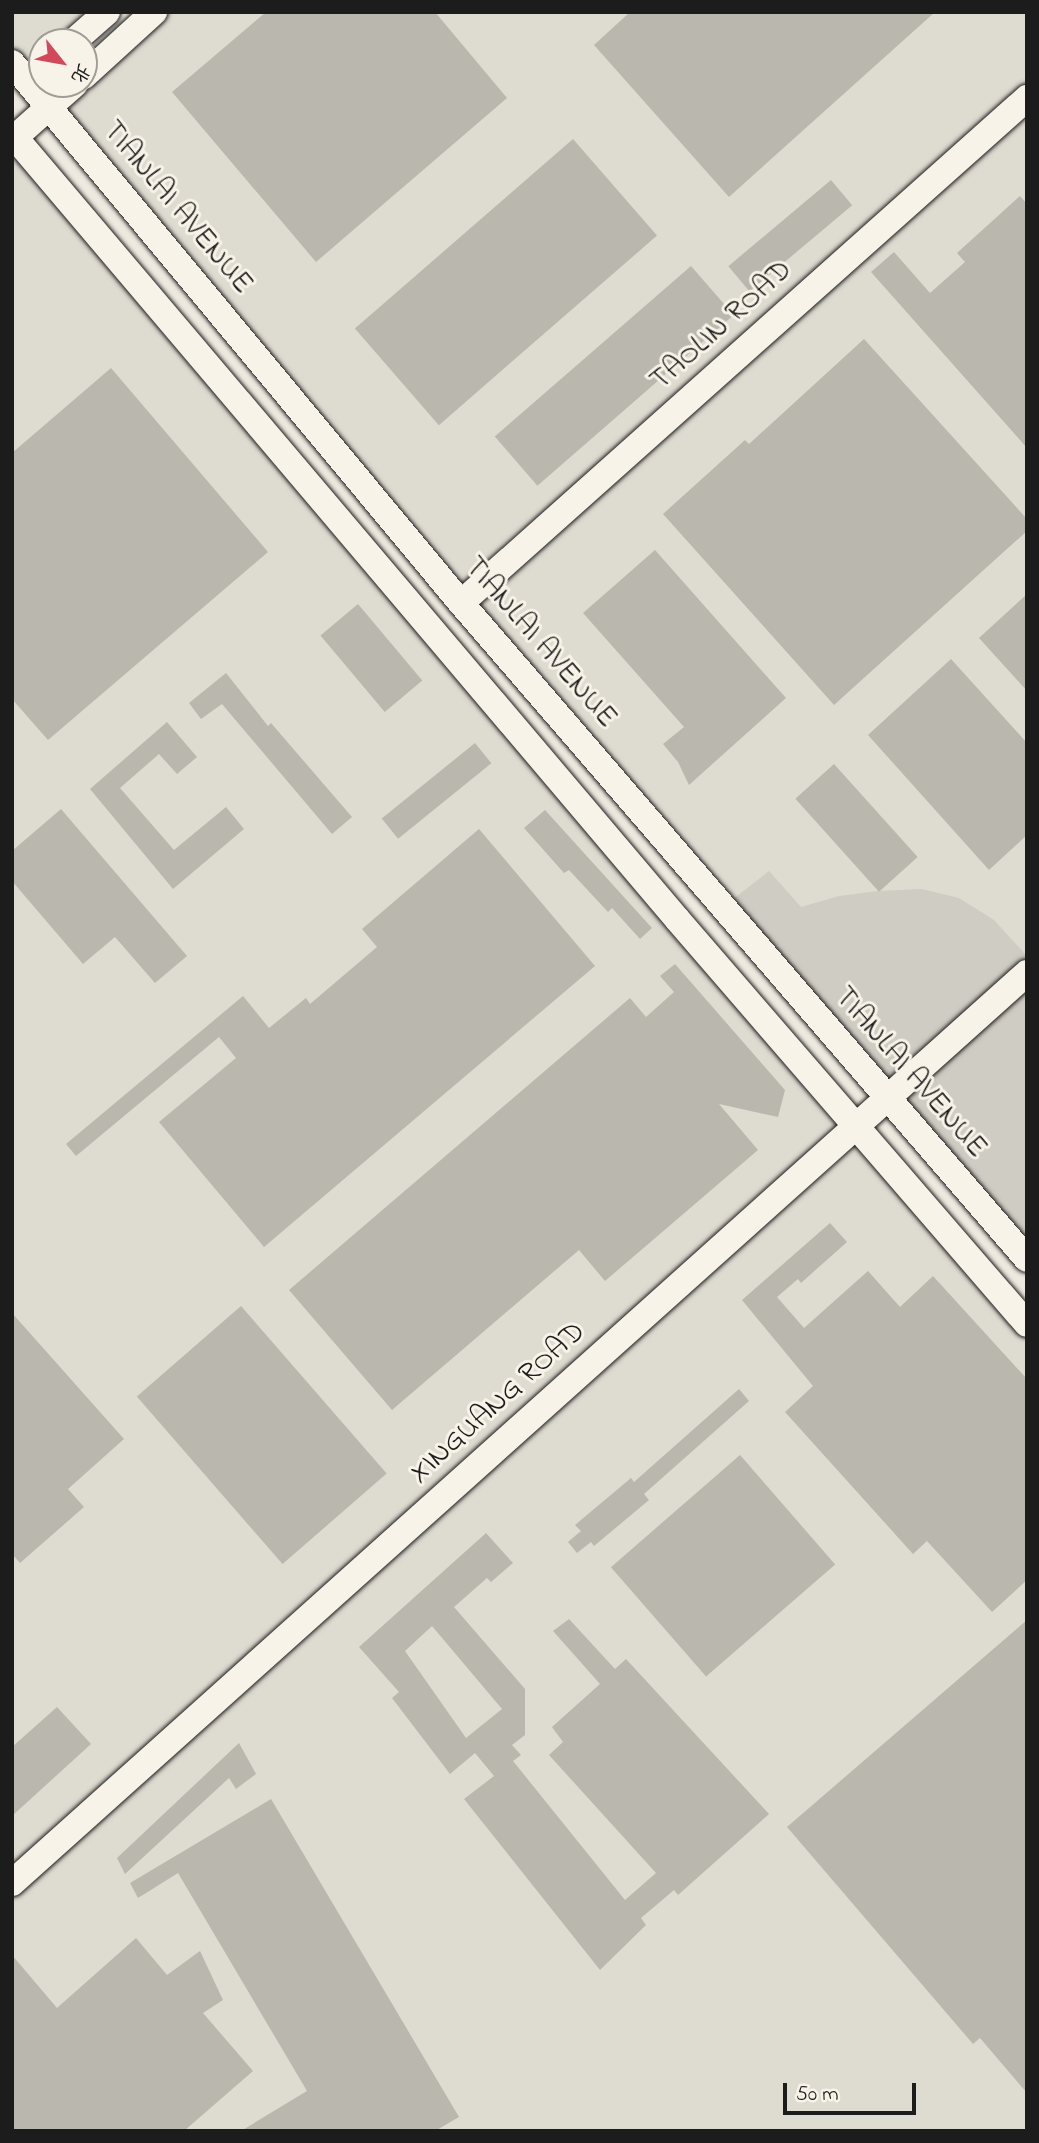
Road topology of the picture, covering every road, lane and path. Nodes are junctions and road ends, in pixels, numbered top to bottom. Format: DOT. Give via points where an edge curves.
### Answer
graph roads {
  1 [pos="107,12"];
  2 [pos="154,12"];
  3 [pos="89,28"];
  4 [pos="98,63"];
  5 [pos="24,78"];
  6 [pos="60,98"];
  7 [pos="1027,98"];
  8 [pos="50,107"];
  9 [pos="13,137"];
  10 [pos="461,603"];
  11 [pos="1027,973"];
  12 [pos="887,1098"];
  13 [pos="857,1126"];
  14 [pos="1027,1259"];
  15 [pos="1027,1324"];
  16 [pos="12,1882"];
  1 -- 3 [label="main road"];
  2 -- 4 [label="main road"];
  5 -- 8 [label="main road, TIANLAI AVENUE"];
  6 -- 8 [label="main road"];
  7 -- 10 [label="main road, TAOLIN ROAD"];
  8 -- 9 [label="main road"];
  8 -- 10 [label="main road, TIANLAI AVENUE"];
  9 -- 13 [label="main road"];
  10 -- 12 [label="main road, TIANLAI AVENUE"];
  11 -- 12 [label="main road, XINGUANG ROAD"];
  12 -- 13 [label="main road, XINGUANG ROAD"];
  12 -- 14 [label="main road, TIANLAI AVENUE"];
  13 -- 15 [label="main road"];
  13 -- 16 [label="main road, XINGUANG ROAD"];
}
